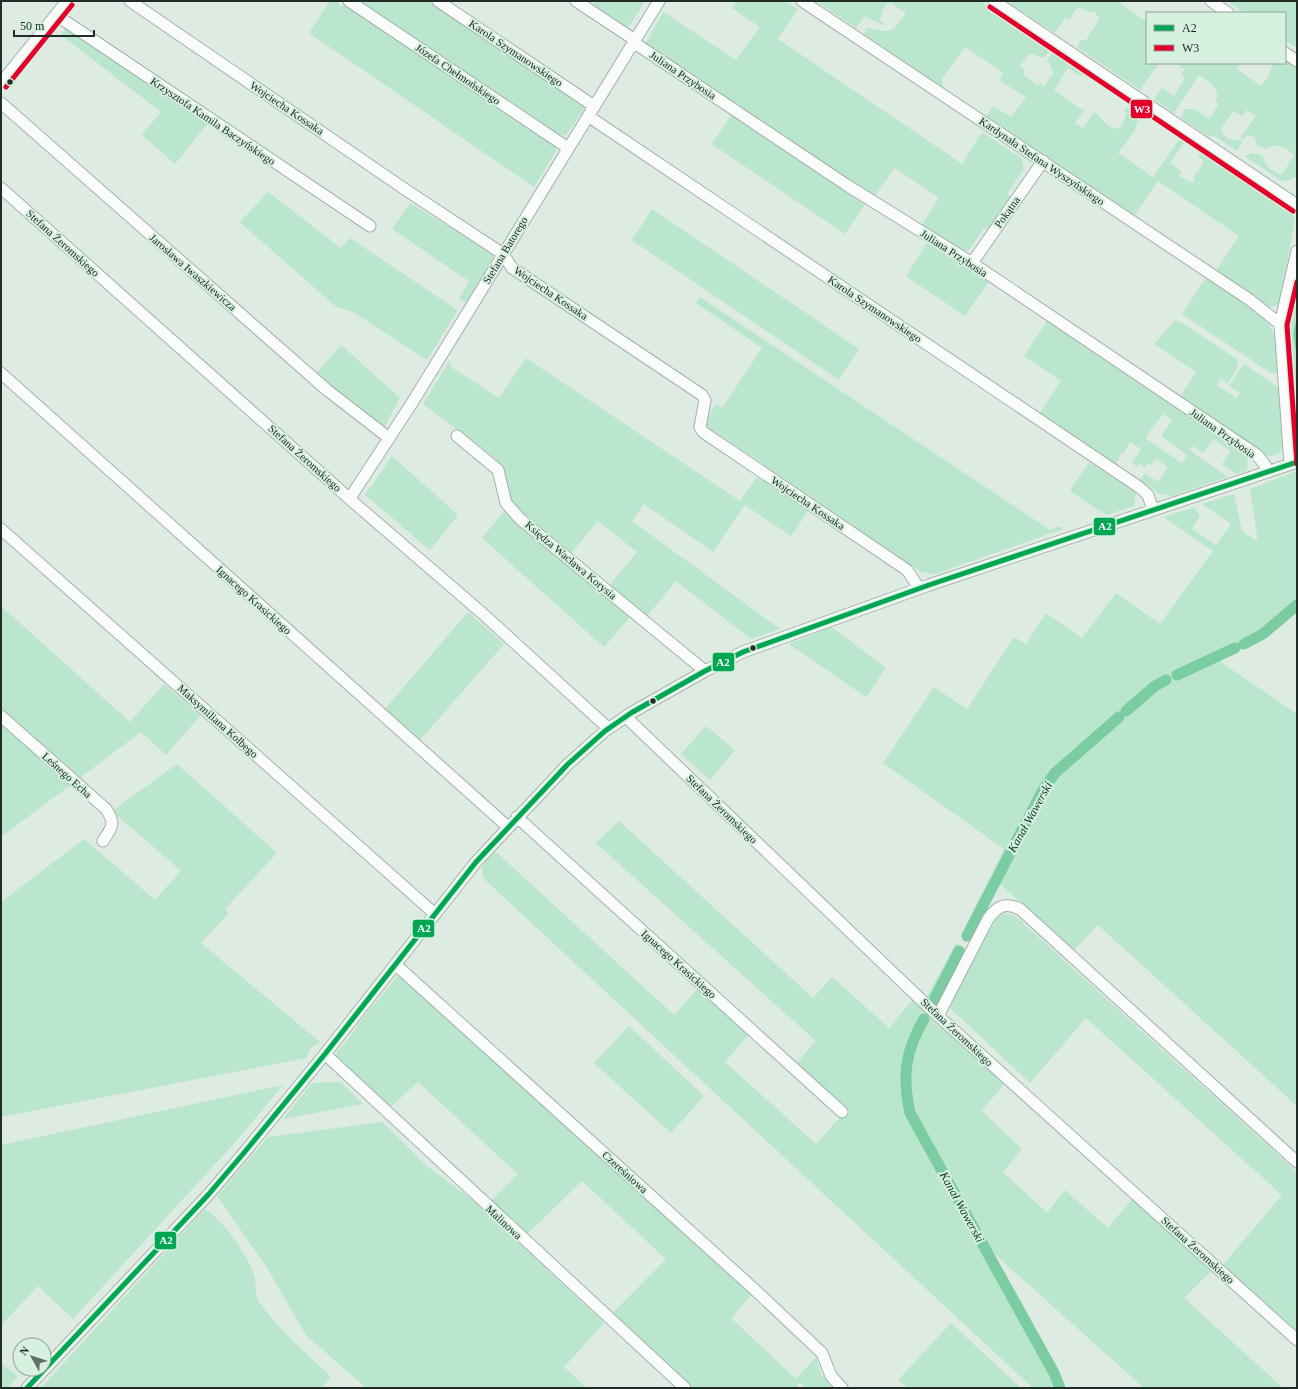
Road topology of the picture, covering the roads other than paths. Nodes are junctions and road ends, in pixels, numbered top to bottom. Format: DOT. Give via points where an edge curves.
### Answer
graph roads {
  1 [pos="67,1"];
  2 [pos="130,1"];
  3 [pos="349,1"];
  4 [pos="438,1"];
  5 [pos="576,1"];
  6 [pos="659,1"];
  7 [pos="802,1"];
  8 [pos="994,1"];
  9 [pos="1211,1"];
  10 [pos="1227,12"];
  11 [pos="56,15"];
  12 [pos="634,41"];
  13 [pos="1286,54"];
  14 [pos="1297,61"];
  15 [pos="1,83"];
  16 [pos="1,102"];
  17 [pos="594,106"];
  18 [pos="588,116"];
  19 [pos="568,148"];
  20 [pos="1043,161"];
  21 [pos="1,188"];
  22 [pos="1297,206"];
  23 [pos="370,226"];
  24 [pos="1297,251"];
  25 [pos="503,254"];
  26 [pos="972,263"];
  27 [pos="1280,324"];
  28 [pos="1,373"];
  29 [pos="457,436"];
  30 [pos="389,438"];
  31 [pos="1294,463"];
  32 [pos="1267,472"];
  33 [pos="350,498"];
  34 [pos="1153,510"];
  35 [pos="1,529"];
  36 [pos="919,588"];
  37 [pos="705,671"];
  38 [pos="1,716"];
  39 [pos="626,717"];
  40 [pos="608,728"];
  41 [pos="517,817"];
  42 [pos="508,827"];
  43 [pos="103,841"];
  44 [pos="435,914"];
  45 [pos="396,965"];
  46 [pos="938,1016"];
  47 [pos="325,1054"];
  48 [pos="842,1112"];
  49 [pos="1297,1162"];
  50 [pos="1297,1340"];
  51 [pos="27,1388"];
  52 [pos="684,1388"];
  53 [pos="842,1388"];
  1 -- 11 [label="street"];
  2 -- 25 [label="street, Wojciecha Kossaka"];
  3 -- 19 [label="street, Józefa Chełmońskiego"];
  4 -- 17 [label="street, Karola Szymanowskiego"];
  5 -- 12 [label="street, Juliana Przybosia"];
  6 -- 12 [label="street, Stefana Batorego"];
  7 -- 20 [label="street, Kardynała Stefana Wyszyńskiego"];
  8 -- 22 [label="street"];
  9 -- 10 [label="street"];
  11 -- 15 [label="street"];
  11 -- 23 [label="street, Krzysztofa Kamila Baczyńskiego"];
  12 -- 17 [label="street, Stefana Batorego"];
  12 -- 26 [label="street, Juliana Przybosia" via="845,184"];
  13 -- 14 [label="street"];
  16 -- 30 [label="street, Jarosława Iwaszkiewicza" via="322,385"];
  17 -- 18 [label="street, Stefana Batorego"];
  18 -- 19 [label="street, Stefana Batorego"];
  18 -- 34 [label="street, Karola Szymanowskiego" via="1139,487 1148,495"];
  19 -- 25 [label="street, Stefana Batorego"];
  20 -- 26 [label="street, Pokątna"];
  20 -- 27 [label="street, Kardynała Stefana Wyszyńskiego" via="1250,300"];
  21 -- 33 [label="street, Stefana Żeromskiego"];
  24 -- 27 [label="street"];
  25 -- 30 [label="street, Stefana Batorego"];
  25 -- 36 [label="street, Wojciecha Kossaka" via="512,268 702,395 705,400 700,427 703,432 907,570"];
  26 -- 32 [label="street, Juliana Przybosia" via="1257,455"];
  27 -- 31 [label="street"];
  28 -- 42 [label="street, Ignacego Krasickiego"];
  29 -- 37 [label="street, Księdza Wacława Korysia" via="498,470 506,502 520,519"];
  30 -- 33 [label="street, Stefana Batorego"];
  31 -- 32 [label="street"];
  32 -- 34 [label="street"];
  33 -- 40 [label="street, Stefana Żeromskiego"];
  34 -- 36 [label="street"];
  35 -- 44 [label="street, Maksymiliana Kolbego"];
  36 -- 37 [label="street" via="743,652"];
  37 -- 39 [label="street"];
  38 -- 43 [label="street, Leśnego Echa" via="106,809 113,823"];
  39 -- 40 [label="street"];
  39 -- 46 [label="street, Stefana Żeromskiego"];
  40 -- 41 [label="street" via="568,764"];
  41 -- 42 [label="street"];
  41 -- 48 [label="street, Ignacego Krasickiego"];
  42 -- 44 [label="street"];
  44 -- 45 [label="street"];
  45 -- 47 [label="street"];
  45 -- 53 [label="street, Czereśniowa" via="822,1353 831,1376"];
  46 -- 49 [label="street" via="993,911 1002,905 1011,905 1020,909"];
  46 -- 50 [label="street, Stefana Żeromskiego"];
  47 -- 51 [label="street" via="208,1194"];
  47 -- 52 [label="street, Malinowa"];
}
